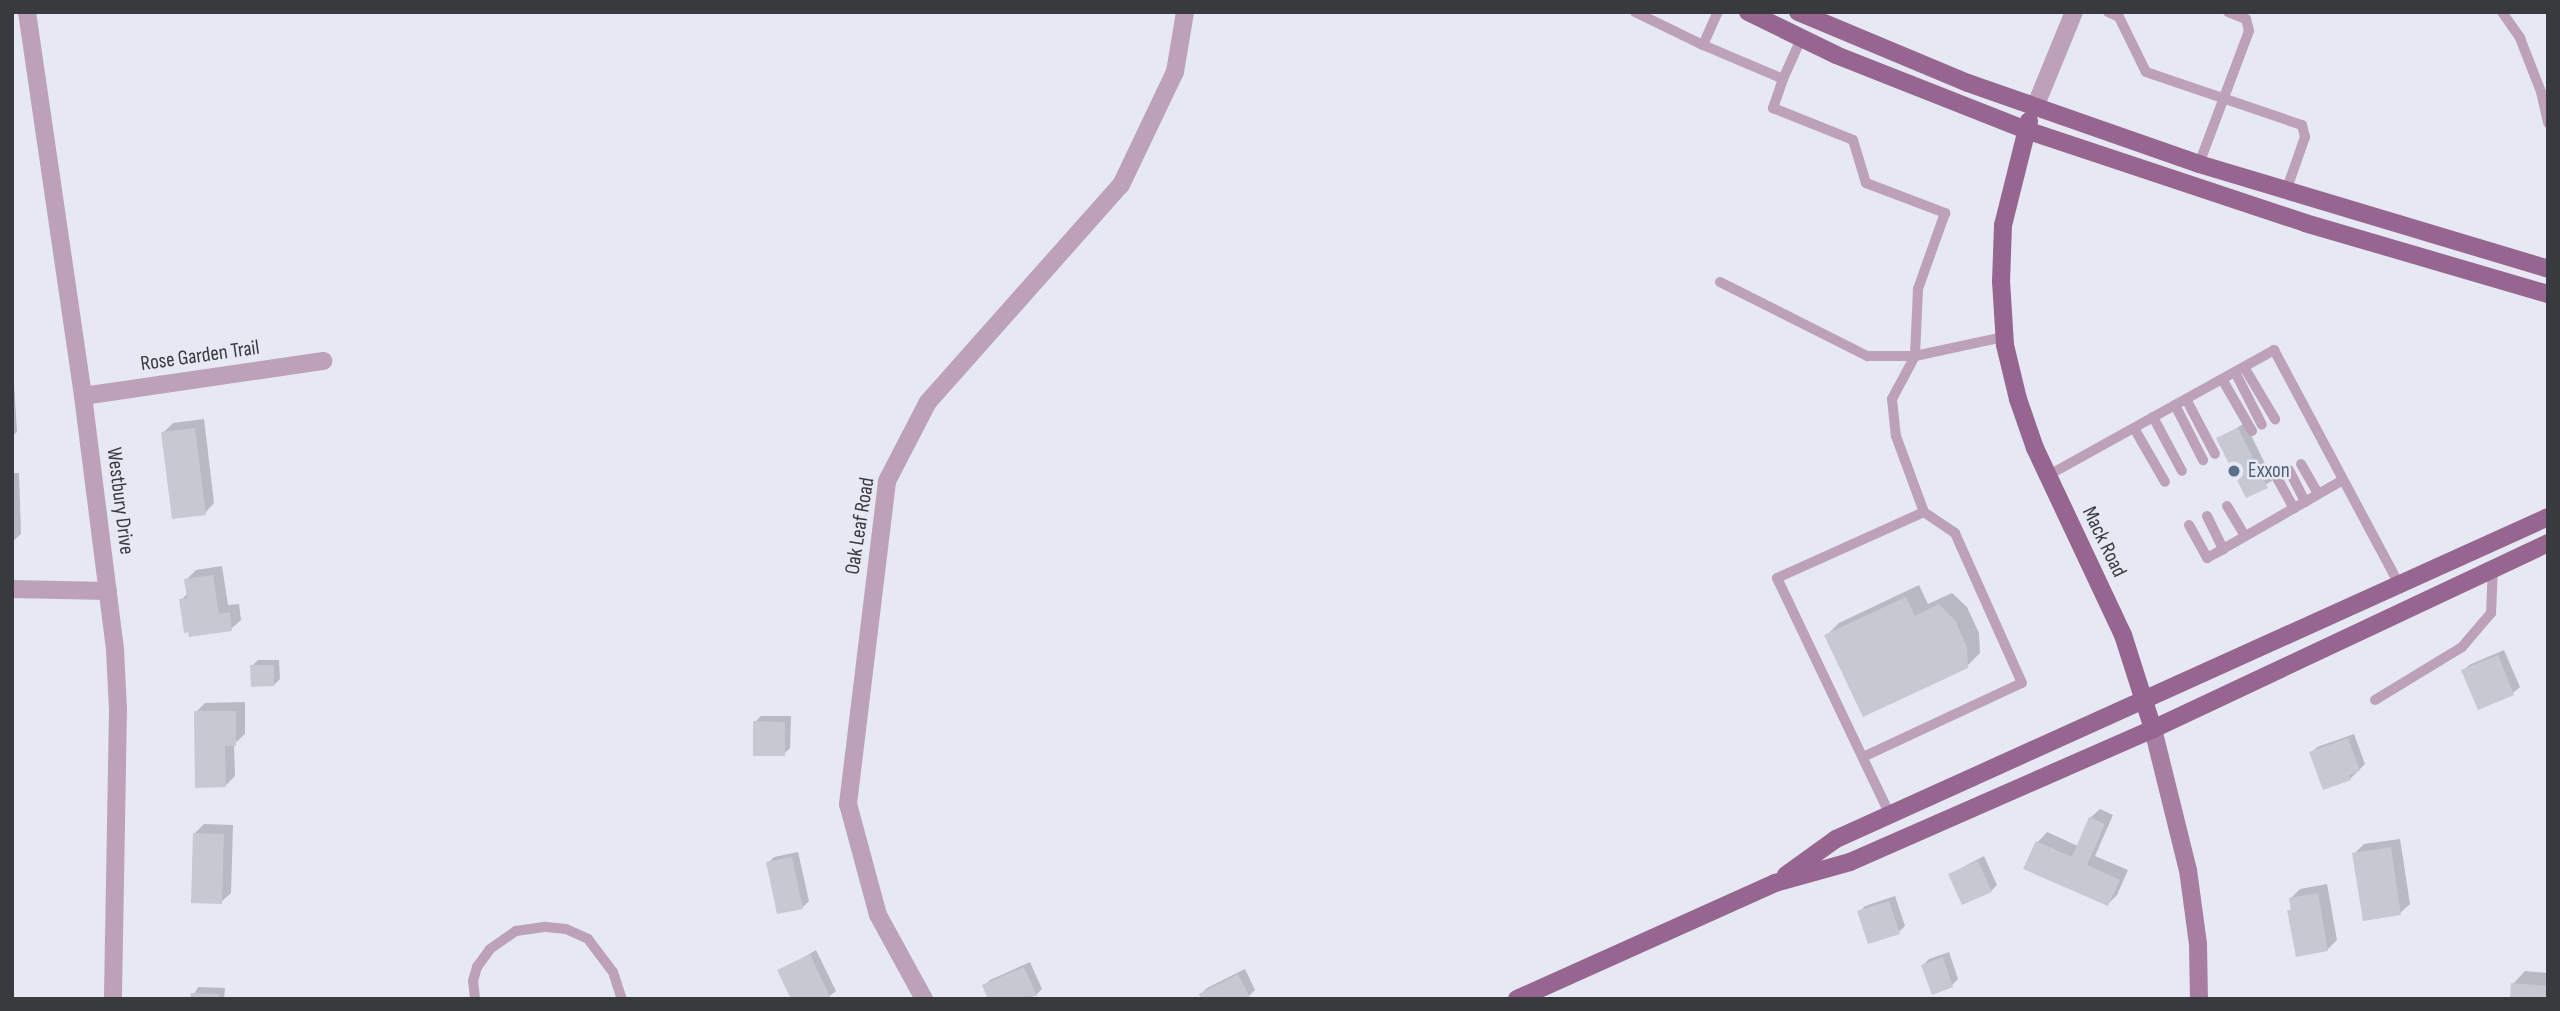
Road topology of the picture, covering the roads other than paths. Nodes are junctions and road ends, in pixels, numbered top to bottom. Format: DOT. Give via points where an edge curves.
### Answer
graph roads {
  1 [pos="27,12"];
  2 [pos="1185,12"];
  3 [pos="1634,12"];
  4 [pos="1718,12"];
  5 [pos="1748,12"];
  6 [pos="1798,12"];
  7 [pos="2074,12"];
  8 [pos="2228,12"];
  9 [pos="2502,12"];
  10 [pos="2118,14"];
  11 [pos="1801,39"];
  12 [pos="1703,45"];
  13 [pos="1783,79"];
  14 [pos="2224,98"];
  15 [pos="2035,107"];
  16 [pos="2548,123"];
  17 [pos="2026,130"];
  18 [pos="2199,164"];
  19 [pos="2286,191"];
  20 [pos="2548,269"];
  21 [pos="1720,282"];
  22 [pos="2548,294"];
  23 [pos="2004,337"];
  24 [pos="1915,355"];
  25 [pos="323,361"];
  26 [pos="2240,370"];
  27 [pos="2222,379"];
  28 [pos="83,396"];
  29 [pos="2186,399"];
  30 [pos="2175,405"];
  31 [pos="2153,417"];
  32 [pos="2275,419"];
  33 [pos="2134,428"];
  34 [pos="2215,454"];
  35 [pos="2203,460"];
  36 [pos="2301,464"];
  37 [pos="2289,470"];
  38 [pos="2182,471"];
  39 [pos="2047,476"];
  40 [pos="2276,476"];
  41 [pos="2343,480"];
  42 [pos="2165,482"];
  43 [pos="2318,494"];
  44 [pos="2305,502"];
  45 [pos="2227,506"];
  46 [pos="2294,508"];
  47 [pos="1924,512"];
  48 [pos="2207,516"];
  49 [pos="2548,517"];
  50 [pos="2189,525"];
  51 [pos="2245,536"];
  52 [pos="2548,543"];
  53 [pos="2223,550"];
  54 [pos="2493,568"];
  55 [pos="2400,586"];
  56 [pos="12,589"];
  57 [pos="108,591"];
  58 [pos="2143,699"];
  59 [pos="2375,700"];
  60 [pos="2153,729"];
  61 [pos="1863,758"];
  62 [pos="1890,815"];
  63 [pos="1775,883"];
  64 [pos="113,999"];
  65 [pos="475,999"];
  66 [pos="622,999"];
  67 [pos="924,999"];
  68 [pos="1517,999"];
  69 [pos="2199,999"];
  1 -- 28 [label="street, Westbury Drive"];
  2 -- 67 [label="street, Oak Leaf Road" via="1175,72 1121,185 928,402 887,481 848,804 878,915"];
  3 -- 12 [label="lane"];
  4 -- 12 [label="lane"];
  5 -- 11 [label="main road"];
  6 -- 15 [label="main road"];
  7 -- 15 [label="street"];
  8 -- 14 [label="lane" via="2246,19 2249,31"];
  9 -- 16 [label="lane" via="2520,38"];
  10 -- 14 [label="lane" via="2146,72"];
  11 -- 13 [label="lane"];
  11 -- 17 [label="main road"];
  12 -- 13 [label="lane"];
  13 -- 24 [label="lane" via="1773,108 1853,140 1866,183 1945,213 1919,289"];
  14 -- 18 [label="lane"];
  14 -- 19 [label="lane" via="2302,125 2305,136"];
  15 -- 17 [label="main road, Mack Road"];
  15 -- 18 [label="main road"];
  17 -- 22 [label="main road" via="2293,219"];
  17 -- 23 [label="main road, Mack Road" via="2003,225"];
  18 -- 19 [label="main road"];
  19 -- 20 [label="main road"];
  21 -- 24 [label="lane" via="1867,356"];
  23 -- 24 [label="lane"];
  23 -- 39 [label="main road, Mack Road" via="2018,399"];
  24 -- 47 [label="lane" via="1892,399 1896,436"];
  25 -- 28 [label="street, Rose Garden Trail"];
  26 -- 27 [label="lane"];
  26 -- 27 [label="lane" via="2257,428"];
  26 -- 32 [label="lane"];
  26 -- 41 [label="lane" via="2274,350"];
  27 -- 29 [label="lane"];
  28 -- 57 [label="street, Westbury Drive"];
  29 -- 30 [label="lane"];
  29 -- 34 [label="lane"];
  30 -- 31 [label="lane"];
  30 -- 35 [label="lane"];
  31 -- 33 [label="lane"];
  31 -- 38 [label="lane"];
  33 -- 39 [label="lane"];
  33 -- 42 [label="lane"];
  36 -- 43 [label="lane"];
  37 -- 44 [label="lane"];
  39 -- 58 [label="main road, Mack Road" via="2123,635"];
  40 -- 46 [label="lane"];
  41 -- 43 [label="lane"];
  41 -- 55 [label="lane"];
  43 -- 44 [label="lane"];
  44 -- 46 [label="lane"];
  45 -- 51 [label="lane"];
  46 -- 51 [label="lane"];
  47 -- 61 [label="lane" via="1777,578"];
  47 -- 61 [label="lane" via="1955,533 2022,683"];
  48 -- 53 [label="lane"];
  49 -- 55 [label="main road"];
  50 -- 53 [label="lane" via="2207,558"];
  51 -- 53 [label="lane"];
  52 -- 54 [label="main road"];
  54 -- 59 [label="lane" via="2491,613 2462,647"];
  54 -- 60 [label="main road"];
  55 -- 58 [label="main road"];
  56 -- 57 [label="street"];
  57 -- 64 [label="street, Westbury Drive" via="118,709"];
  58 -- 60 [label="main road, Mack Road"];
  58 -- 62 [label="main road"];
  60 -- 63 [label="main road" via="1850,862"];
  60 -- 69 [label="main road, Mack Road" via="2188,870 2198,944"];
  61 -- 62 [label="lane"];
  62 -- 63 [label="main road" via="1836,839"];
  63 -- 68 [label="main road"];
  65 -- 66 [label="lane" via="472,981 489,949 516,931 546,927 566,929 587,939 613,972"];
}
